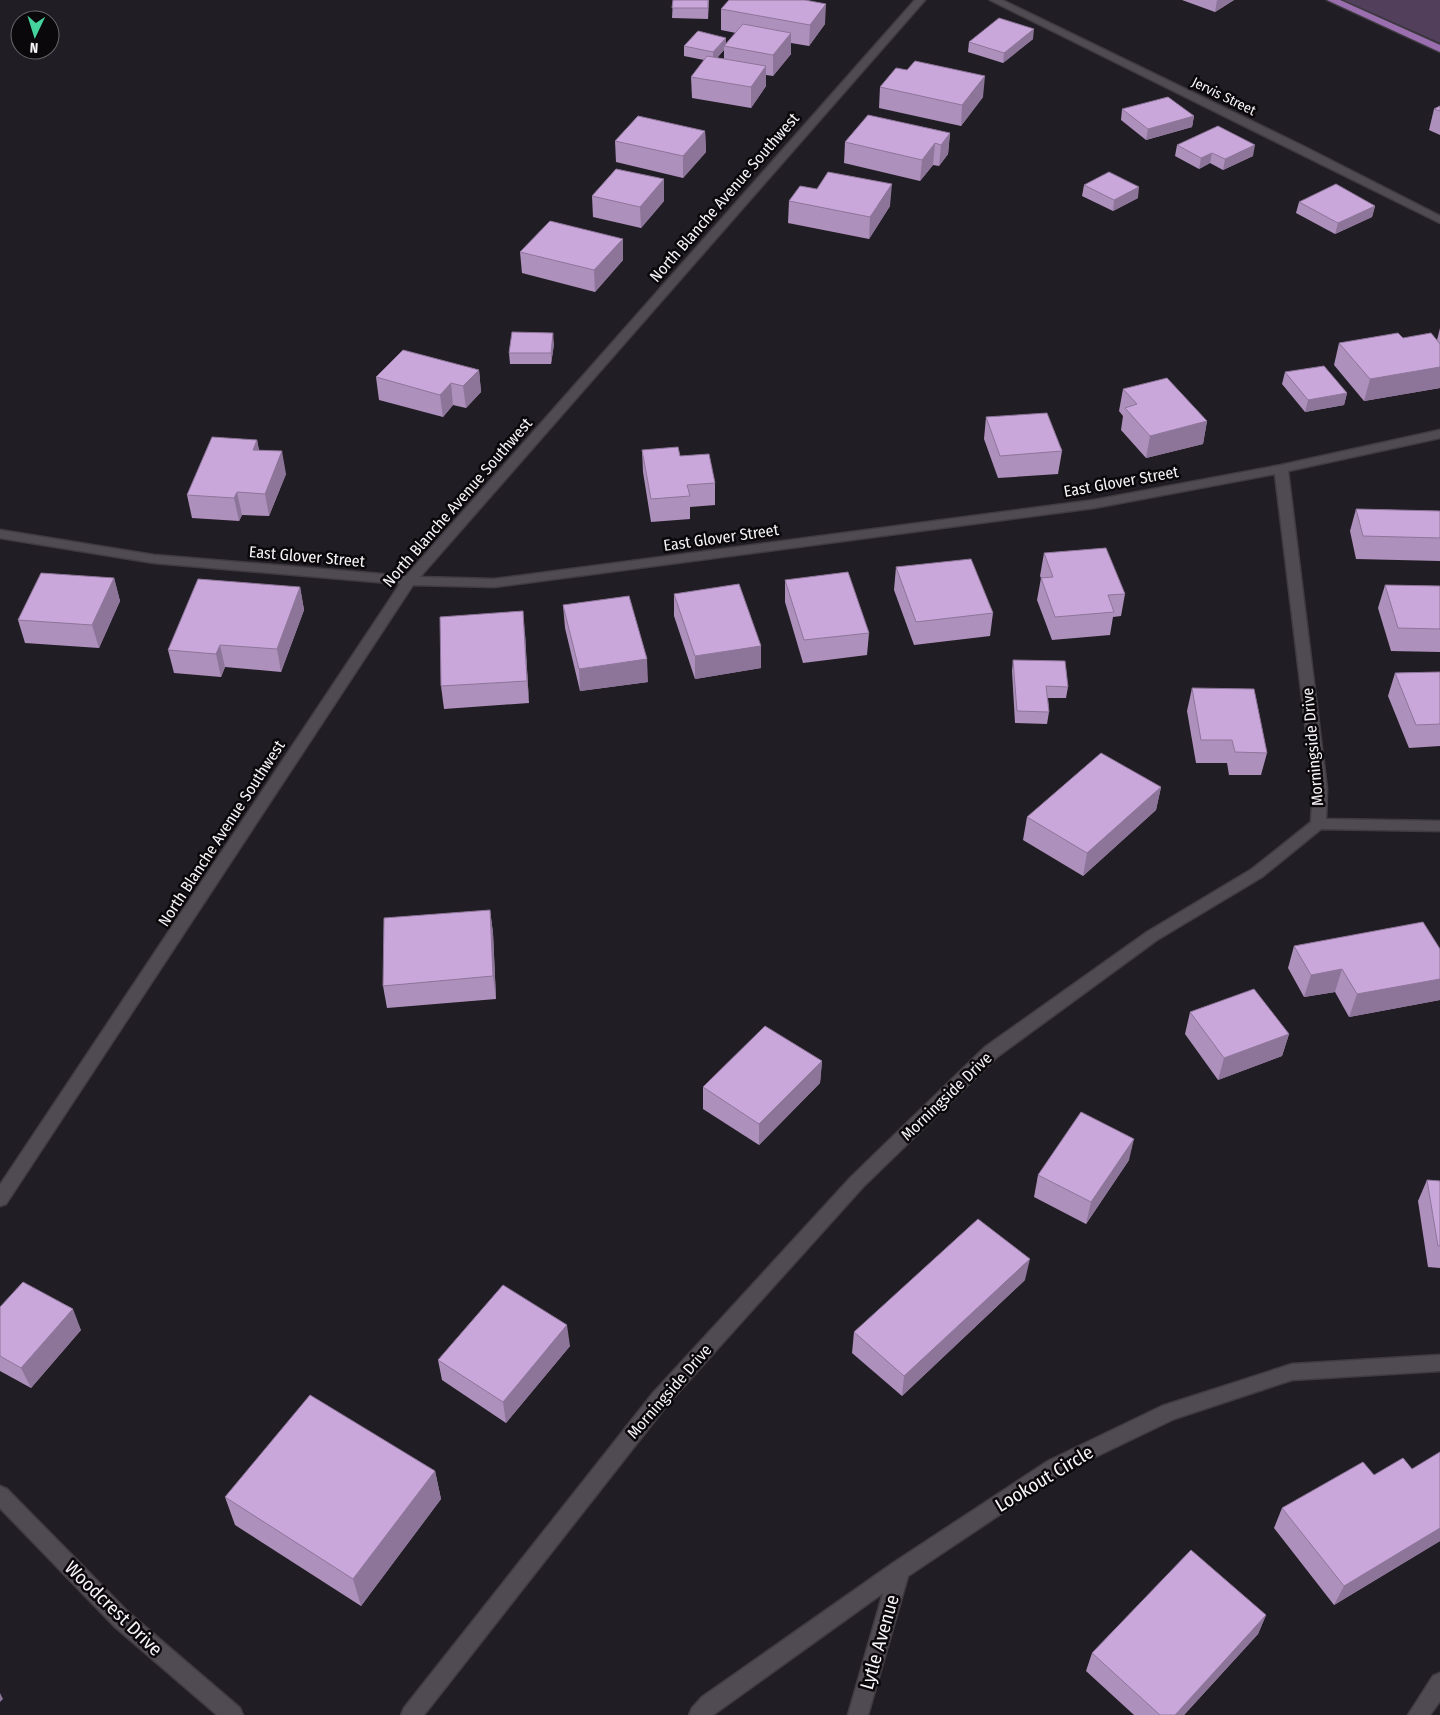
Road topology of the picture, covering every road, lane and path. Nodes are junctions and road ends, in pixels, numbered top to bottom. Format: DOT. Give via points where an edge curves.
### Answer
graph roads {
  1 [pos="920,0"];
  2 [pos="996,0"];
  3 [pos="1332,0"];
  4 [pos="1440,49"];
  5 [pos="1440,220"];
  6 [pos="1440,434"];
  7 [pos="1281,469"];
  8 [pos="0,534"];
  9 [pos="408,582"];
  10 [pos="1318,824"];
  11 [pos="1440,826"];
  12 [pos="0,1199"];
  13 [pos="1440,1363"];
  14 [pos="0,1495"];
  15 [pos="900,1570"];
  16 [pos="1440,1683"];
  17 [pos="233,1715"];
  18 [pos="411,1715"];
  19 [pos="699,1715"];
  20 [pos="858,1715"];
  21 [pos="1418,1715"];
  1 -- 9 [label="street, North Blanche Avenue Southwest"];
  2 -- 5 [label="street, Jervis Street"];
  3 -- 4 [label="main road"];
  6 -- 7 [label="street, East Glover Street"];
  7 -- 9 [label="street, East Glover Street" via="1094,504 494,583"];
  7 -- 10 [label="street, Morningside Drive" via="1320,789"];
  8 -- 9 [label="street, East Glover Street" via="154,559"];
  9 -- 12 [label="street, North Blanche Avenue Southwest"];
  10 -- 11 [label="street"];
  10 -- 18 [label="street, Morningside Drive" via="1257,873 1152,936 991,1052 871,1169 660,1399"];
  13 -- 15 [label="street, Lookout Circle" via="1292,1372 1169,1412 1055,1467"];
  14 -- 17 [label="street, Woodcrest Drive" via="121,1619"];
  15 -- 19 [label="street, Lookout Circle" via="709,1704"];
  15 -- 20 [label="street, Lytle Avenue"];
  16 -- 21 [label="street"];
}
